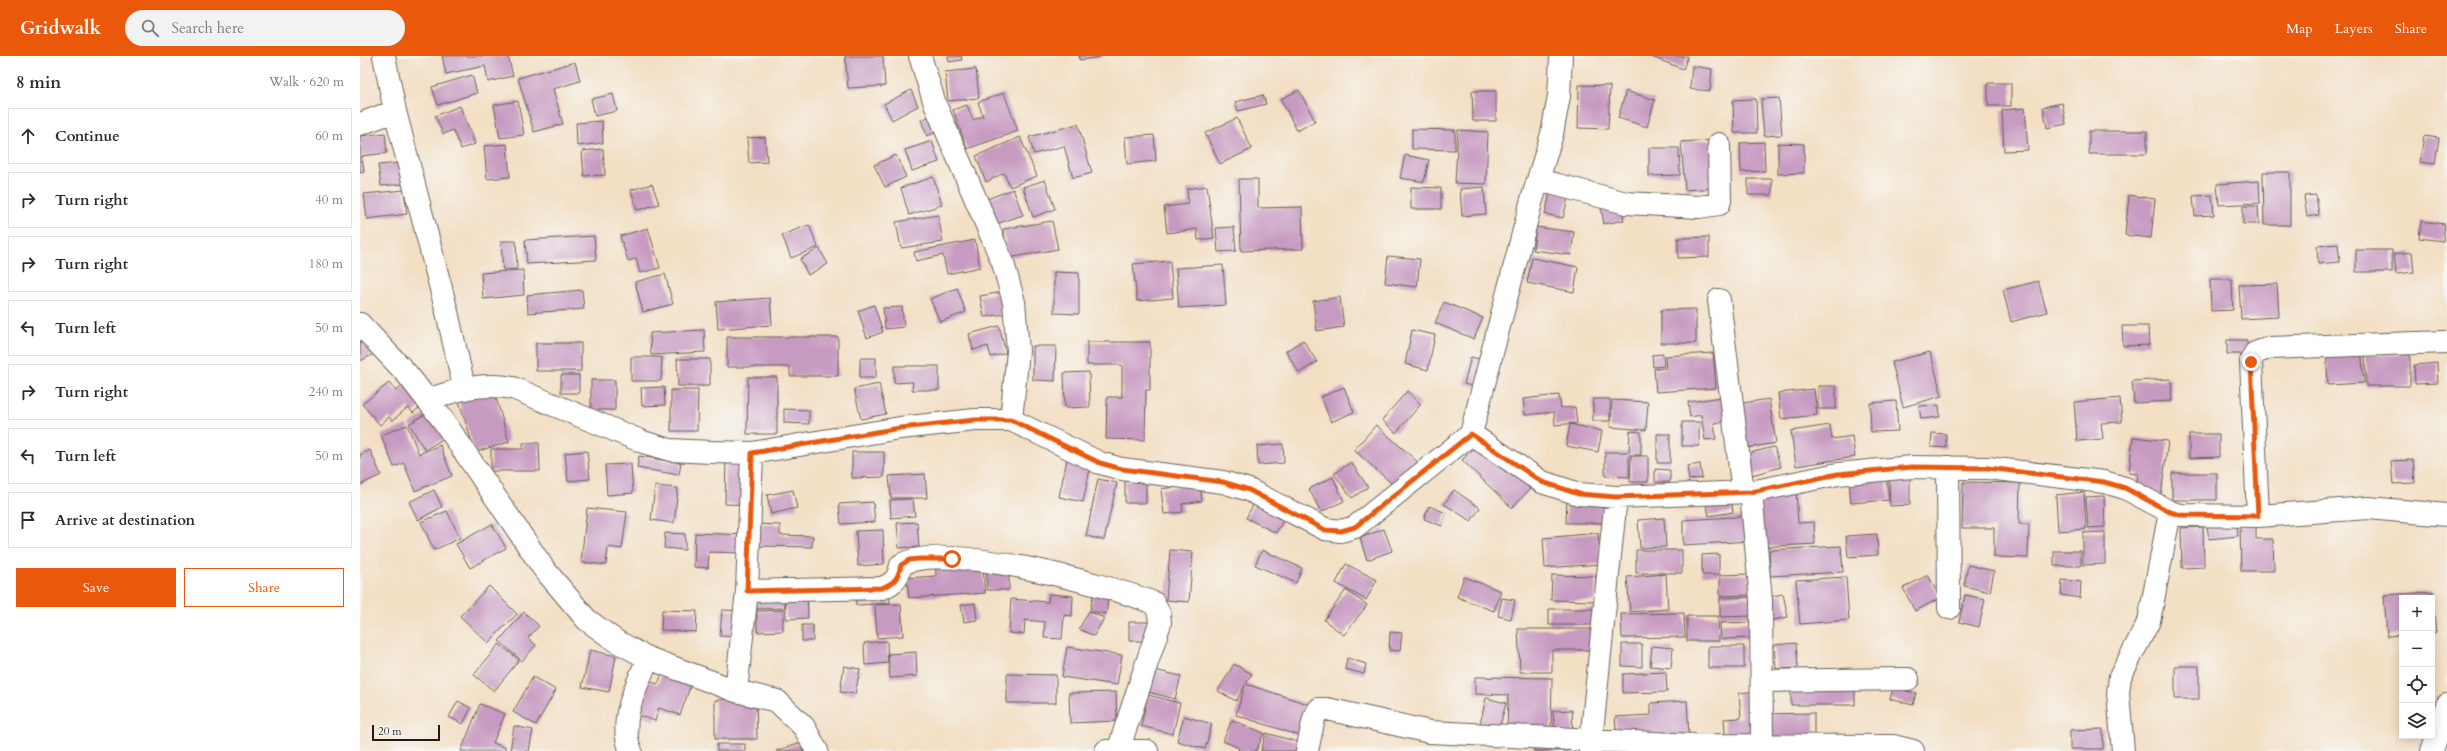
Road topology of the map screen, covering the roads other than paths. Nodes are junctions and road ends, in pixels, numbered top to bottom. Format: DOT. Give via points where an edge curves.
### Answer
graph roads {
  1 [pos="385,56"];
  2 [pos="920,56"];
  3 [pos="1561,56"];
  4 [pos="395,111"];
  5 [pos="360,124"];
  6 [pos="1719,144"];
  7 [pos="1539,180"];
  8 [pos="1719,300"];
  9 [pos="360,324"];
  10 [pos="2447,342"];
  11 [pos="464,387"];
  12 [pos="427,400"];
  13 [pos="1011,420"];
  14 [pos="1471,434"];
  15 [pos="752,453"];
  16 [pos="1948,468"];
  17 [pos="1747,492"];
  18 [pos="1616,497"];
  19 [pos="2170,512"];
  20 [pos="2447,515"];
  21 [pos="2258,516"];
  22 [pos="747,591"];
  23 [pos="1949,608"];
  24 [pos="648,658"];
  25 [pos="1908,679"];
  26 [pos="1762,682"];
  27 [pos="736,691"];
  28 [pos="2447,705"];
  29 [pos="1591,745"];
  30 [pos="1762,746"];
  31 [pos="1693,748"];
  32 [pos="631,751"];
  33 [pos="817,751"];
  34 [pos="1106,751"];
  35 [pos="1118,751"];
  36 [pos="1147,751"];
  37 [pos="1307,751"];
  38 [pos="1913,751"];
  39 [pos="2123,751"];
  40 [pos="2432,751"];
  1 -- 4 [label="street"];
  2 -- 13 [label="street" via="935,104 1003,263 1014,302 1018,351"];
  3 -- 7 [label="street" via="1559,96"];
  4 -- 5 [label="street"];
  4 -- 11 [label="street"];
  6 -- 7 [label="street" via="1720,200 1712,207 1626,203"];
  7 -- 14 [label="street"];
  8 -- 17 [label="street"];
  9 -- 12 [label="street" via="407,374"];
  10 -- 21 [label="street" via="2268,348 2255,353 2251,362"];
  11 -- 12 [label="street"];
  11 -- 15 [label="street" via="495,385 513,388 588,421 670,450"];
  12 -- 24 [label="street" via="565,596 588,620 616,641"];
  13 -- 14 [label="street" via="1100,463 1122,469 1223,482 1249,490 1325,530 1341,531 1355,527"];
  13 -- 15 [label="street" via="975,420 900,428"];
  14 -- 18 [label="street" via="1542,482 1579,494"];
  15 -- 22 [label="street"];
  16 -- 17 [label="street" via="1912,467 1838,474"];
  16 -- 19 [label="street" via="1988,468 2104,482 2125,488"];
  16 -- 23 [label="street"];
  17 -- 18 [label="street"];
  17 -- 26 [label="street" via="1761,600"];
  18 -- 29 [label="street"];
  19 -- 21 [label="street"];
  19 -- 39 [label="street" via="2149,621 2120,677 2118,694"];
  20 -- 21 [label="street" via="2368,508"];
  22 -- 27 [label="street"];
  22 -- 35 [label="street" via="882,588 893,584 901,565 909,560 952,559 1019,565 1154,603 1160,623"];
  24 -- 27 [label="street"];
  24 -- 32 [label="street" via="629,704 627,736"];
  25 -- 26 [label="street"];
  26 -- 30 [label="street"];
  27 -- 33 [label="street" via="777,701 804,727"];
  28 -- 40 [label="street"];
  29 -- 31 [label="street"];
  29 -- 37 [label="street" via="1430,732 1319,709 1314,718"];
  30 -- 31 [label="street"];
  30 -- 38 [label="street" via="1893,746"];
  34 -- 35 [label="street"];
  35 -- 36 [label="street"];
}
